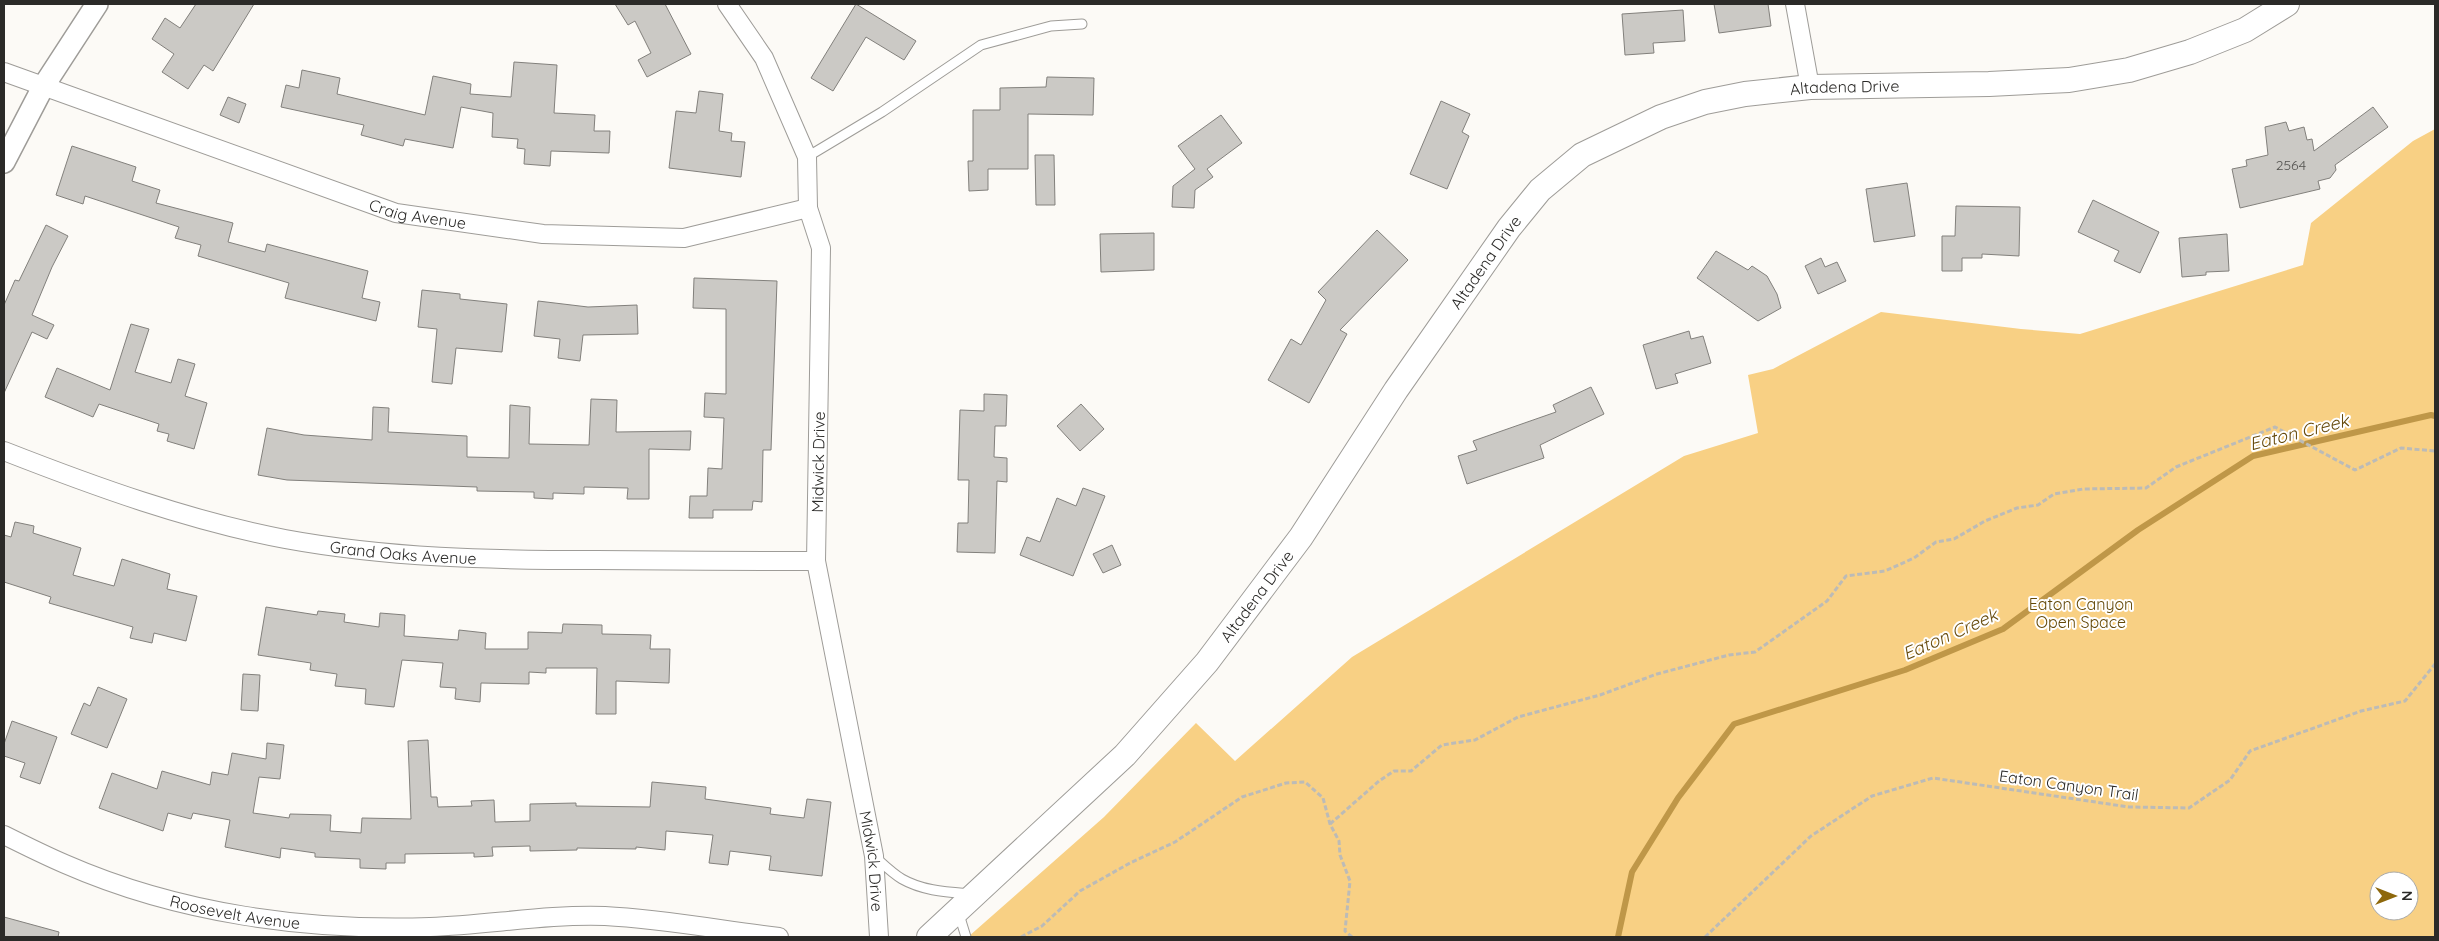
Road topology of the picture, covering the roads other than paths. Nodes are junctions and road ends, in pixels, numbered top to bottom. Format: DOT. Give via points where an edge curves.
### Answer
graph roads {
  1 [pos="97,4"];
  2 [pos="727,4"];
  3 [pos="1794,4"];
  4 [pos="2287,4"];
  5 [pos="1082,24"];
  6 [pos="4,72"];
  7 [pos="43,87"];
  8 [pos="1810,87"];
  9 [pos="807,157"];
  10 [pos="4,162"];
  11 [pos="808,208"];
  12 [pos="4,451"];
  13 [pos="816,561"];
  14 [pos="4,835"];
  15 [pos="874,856"];
  16 [pos="976,894"];
  17 [pos="958,910"];
  18 [pos="779,937"];
  19 [pos="879,937"];
  20 [pos="929,937"];
  21 [pos="966,937"];
  1 -- 7 [label="street"];
  2 -- 9 [label="street, Midwick Drive" via="764,58"];
  3 -- 8 [label="street"];
  4 -- 8 [label="main road, Altadena Drive" via="2244,30 2190,52 2121,71 2069,80"];
  5 -- 9 [label="lane" via="1051,26 980,45 882,112"];
  6 -- 7 [label="street, Craig Avenue"];
  7 -- 10 [label="street"];
  7 -- 11 [label="street, Craig Avenue" via="396,213 543,234 684,238"];
  8 -- 16 [label="main road, Altadena Drive" via="1745,94 1661,117 1582,155 1540,190 1508,228 1396,390 1301,537 1207,662 1125,755"];
  9 -- 11 [label="street, Midwick Drive"];
  11 -- 13 [label="street, Midwick Drive" via="821,248"];
  12 -- 13 [label="street, Grand Oaks Avenue" via="127,498 180,514 268,535 338,547 390,554 492,560"];
  13 -- 15 [label="street, Midwick Drive"];
  14 -- 18 [label="street, Roosevelt Avenue" via="66,865 143,892 200,907 275,920 373,927 432,927 547,917 605,916"];
  15 -- 16 [label="lane" via="901,879 919,886 942,892"];
  15 -- 19 [label="street, Midwick Drive"];
  16 -- 17 [label="main road, Altadena Drive"];
  17 -- 20 [label="main road, Altadena Drive"];
  17 -- 21 [label="lane"];
}
